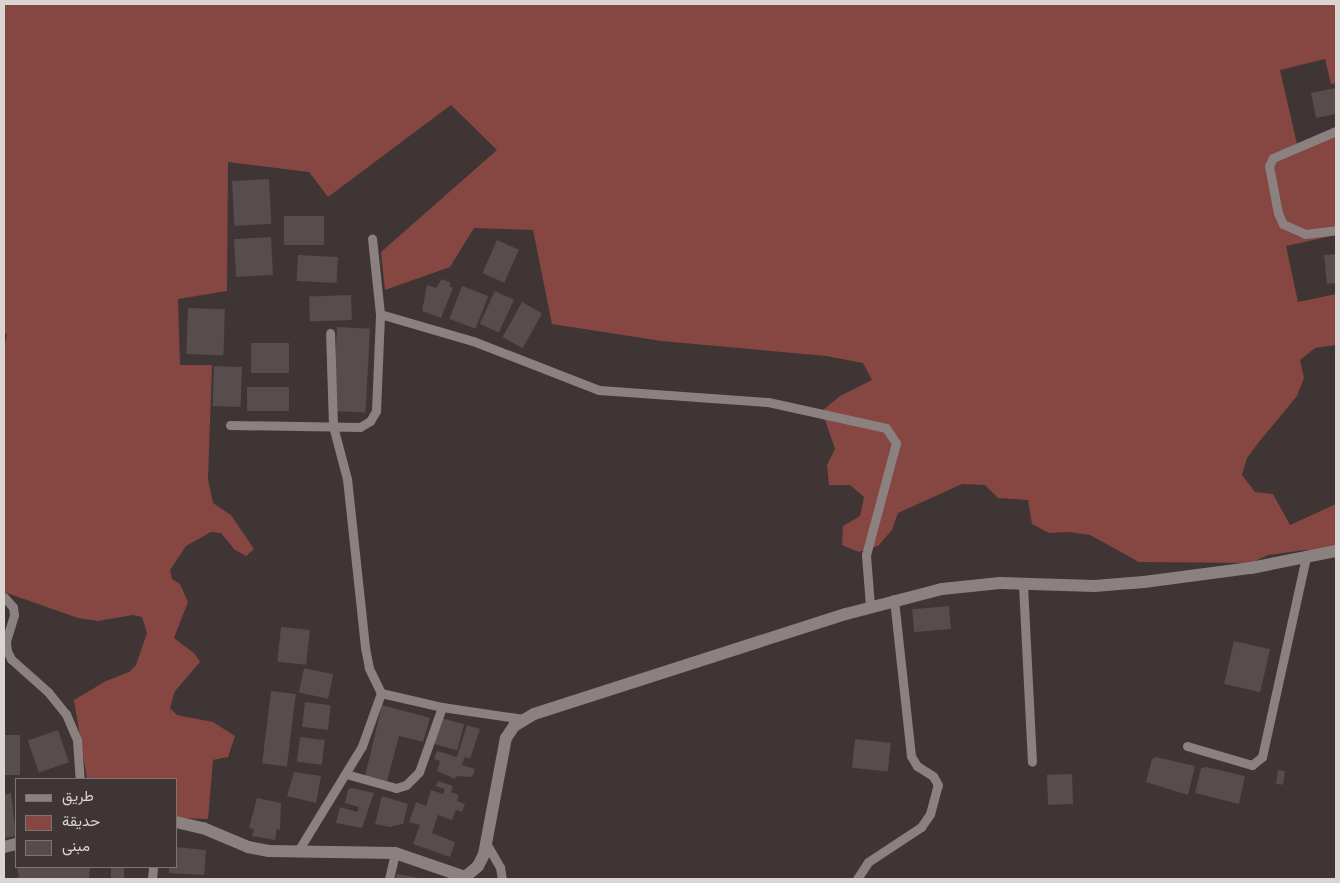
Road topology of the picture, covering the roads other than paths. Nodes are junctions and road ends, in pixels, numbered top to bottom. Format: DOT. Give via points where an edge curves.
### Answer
graph roads {
  1 [pos="1336,131"];
  2 [pos="1336,230"];
  3 [pos="372,238"];
  4 [pos="380,314"];
  5 [pos="330,333"];
  6 [pos="230,425"];
  7 [pos="333,426"];
  8 [pos="1336,551"];
  9 [pos="1306,557"];
  10 [pos="1023,585"];
  11 [pos="4,597"];
  12 [pos="894,599"];
  13 [pos="870,606"];
  14 [pos="381,693"];
  15 [pos="442,707"];
  16 [pos="523,719"];
  17 [pos="1187,746"];
  18 [pos="1032,762"];
  19 [pos="346,774"];
  20 [pos="80,778"];
  21 [pos="178,822"];
  22 [pos="486,843"];
  23 [pos="298,851"];
  24 [pos="395,853"];
  25 [pos="467,878"];
  26 [pos="389,879"];
  27 [pos="502,879"];
  28 [pos="857,879"];
  1 -- 2 [label="street" via="1273,158 1269,166 1278,213 1284,224 1305,234"];
  3 -- 4 [label="street"];
  4 -- 7 [label="street" via="376,411 360,427"];
  4 -- 13 [label="street" via="473,342 599,390 768,402 886,428 896,442 866,555"];
  5 -- 7 [label="street"];
  6 -- 7 [label="street"];
  7 -- 14 [label="street" via="347,479 368,668"];
  8 -- 9 [label="street"];
  9 -- 10 [label="street" via="1168,580 1094,586"];
  9 -- 17 [label="street" via="1262,757 1252,765"];
  10 -- 12 [label="street" via="978,584"];
  10 -- 18 [label="street"];
  11 -- 20 [label="street" via="13,607 14,615 6,642 7,651 11,659 48,692 66,714 77,740"];
  12 -- 13 [label="street"];
  12 -- 28 [label="street" via="910,756 916,766 933,776 938,785 930,814 921,827 868,862"];
  13 -- 16 [label="street"];
  14 -- 15 [label="street"];
  14 -- 19 [label="street" via="362,746"];
  15 -- 16 [label="street"];
  15 -- 19 [label="street" via="419,772 406,785 396,788"];
  16 -- 22 [label="street" via="506,738 501,752"];
  19 -- 23 [label="street"];
  21 -- 23 [label="street" via="203,828 262,850"];
  22 -- 25 [label="street" via="478,866"];
  22 -- 27 [label="street" via="500,867"];
  23 -- 24 [label="street"];
  24 -- 25 [label="street"];
  24 -- 26 [label="street"];
}
